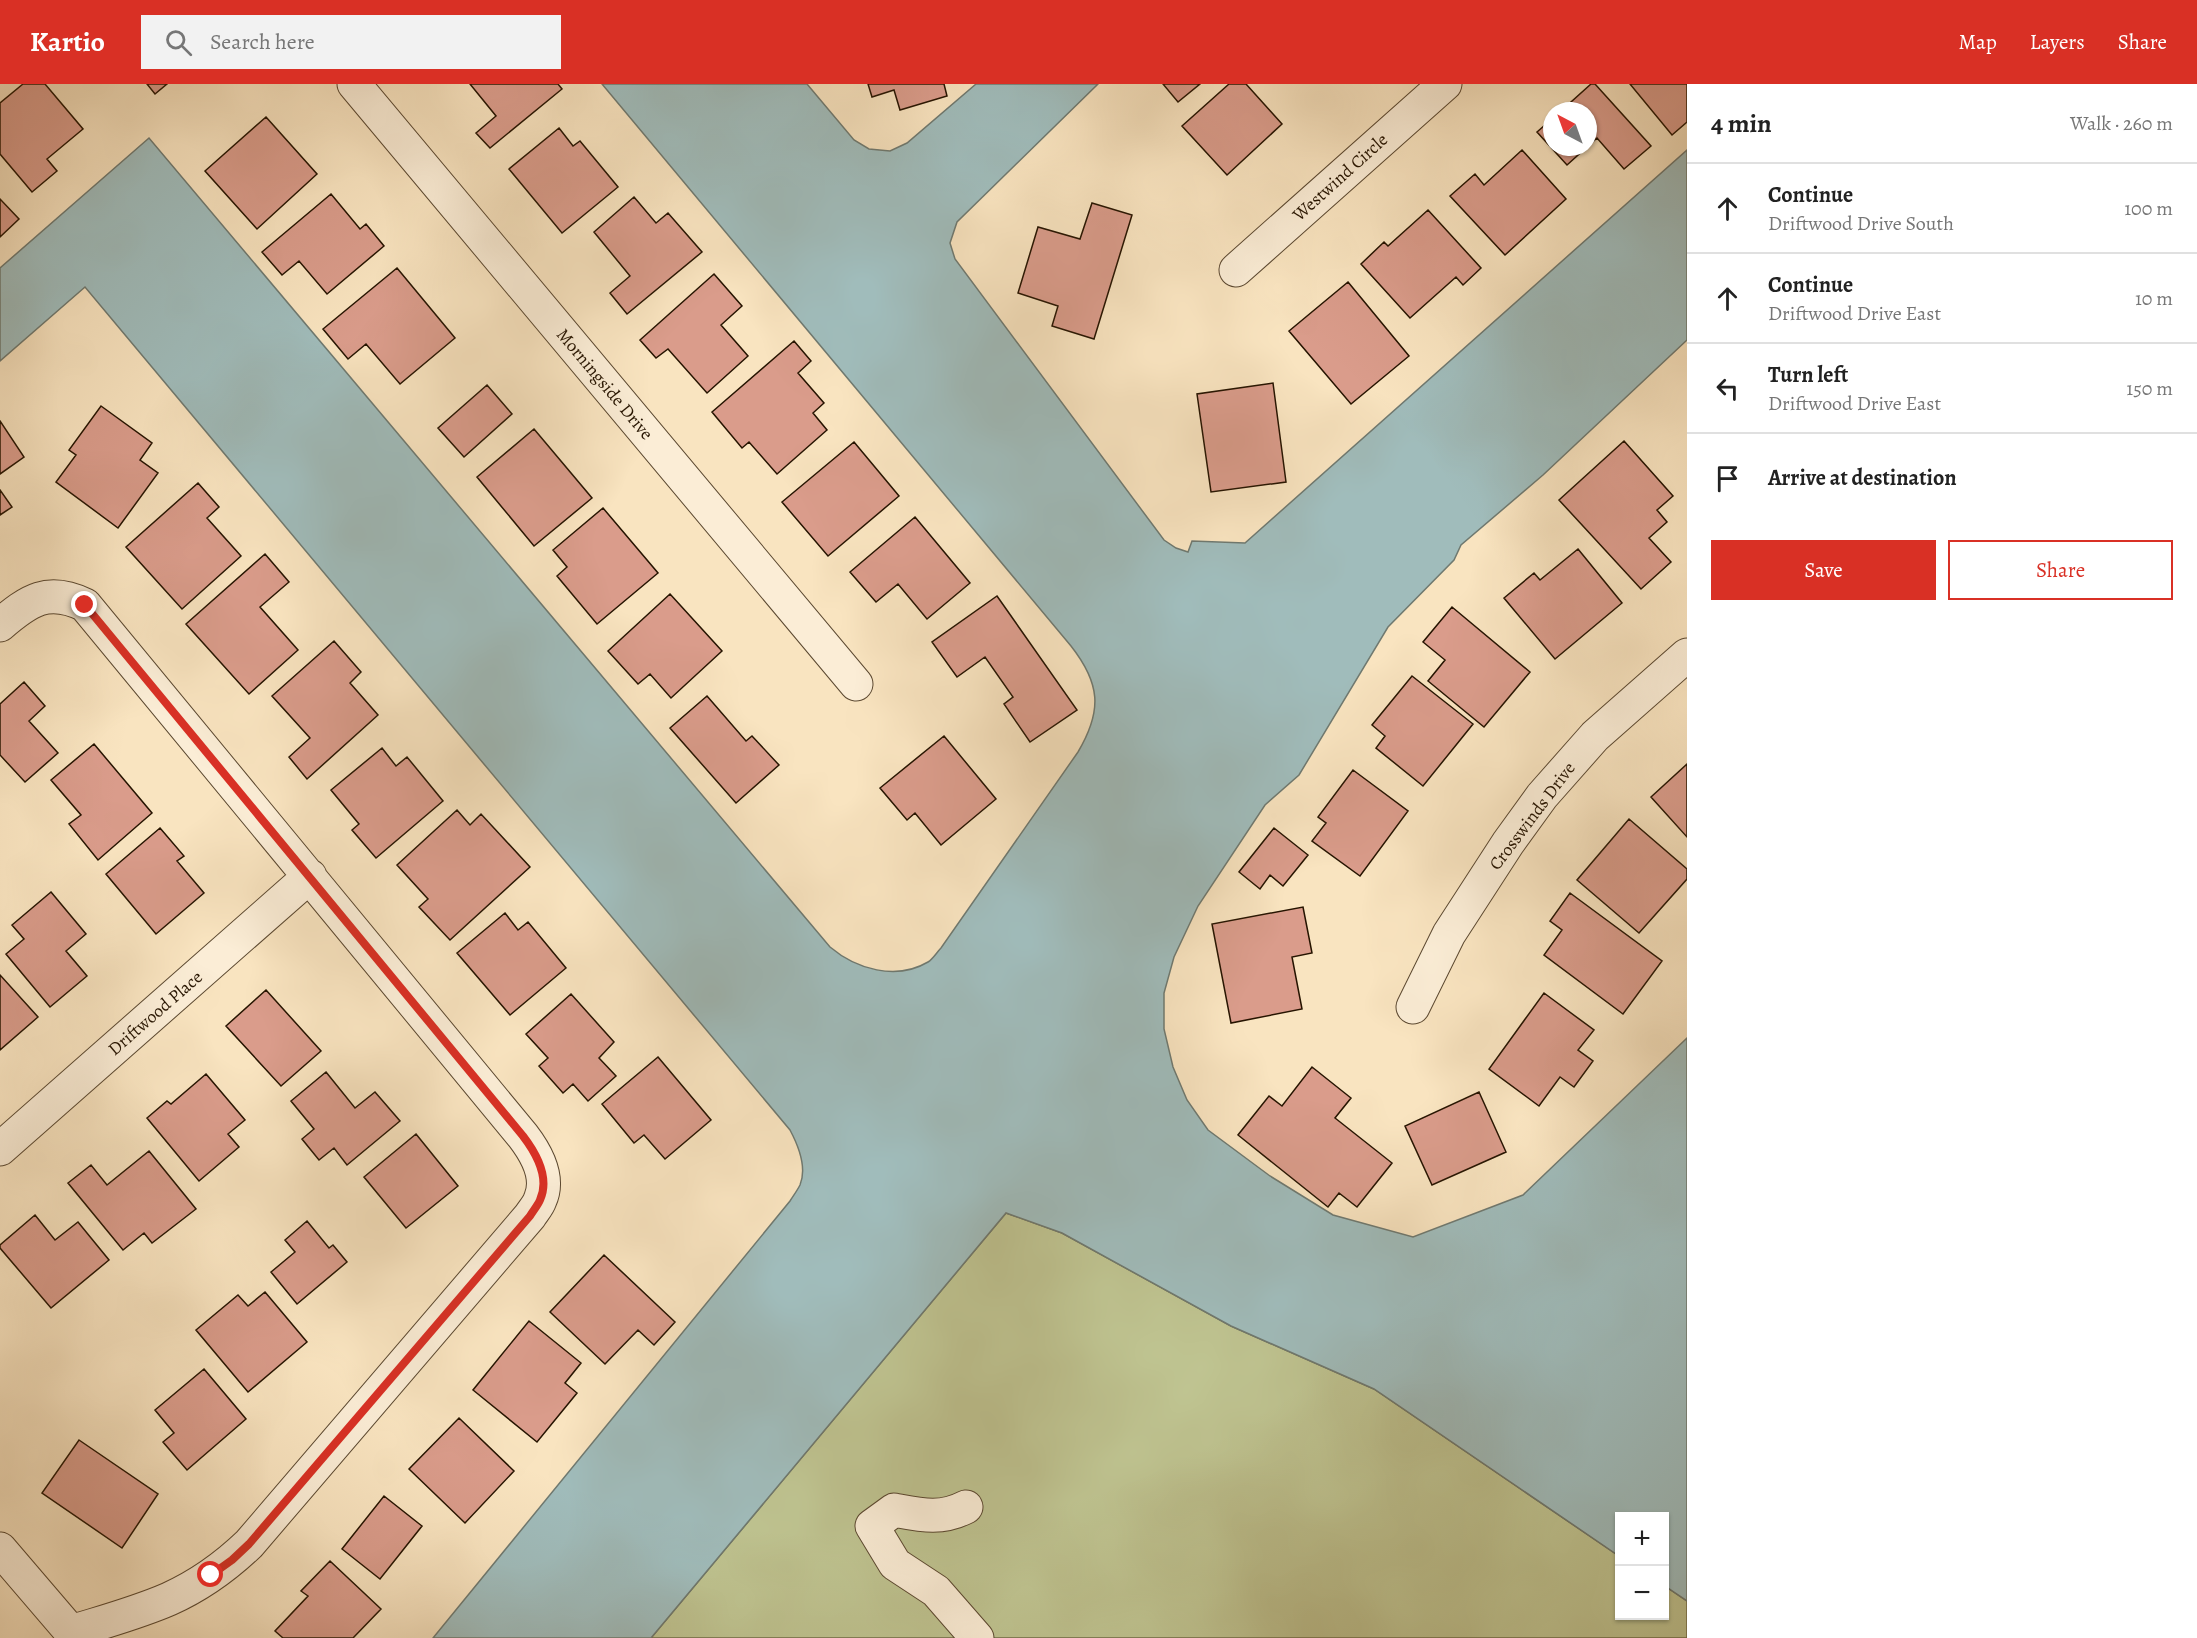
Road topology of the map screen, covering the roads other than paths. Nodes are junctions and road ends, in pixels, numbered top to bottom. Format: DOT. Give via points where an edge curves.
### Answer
graph roads {
  1 [pos="354,84"];
  2 [pos="1405,84"];
  3 [pos="1429,84"];
  4 [pos="1445,84"];
  5 [pos="1236,270"];
  6 [pos="0,625"];
  7 [pos="1687,655"];
  8 [pos="856,684"];
  9 [pos="310,876"];
  10 [pos="1413,1007"];
  11 [pos="0,1149"];
  12 [pos="966,1507"];
  13 [pos="0,1549"];
  14 [pos="69,1635"];
  15 [pos="977,1638"];
  1 -- 8 [label="street, Morningside Drive"];
  2 -- 3 [label="street"];
  4 -- 5 [label="street, Westwind Circle"];
  6 -- 9 [label="street" via="28,604 54,596 69,597 85,605"];
  7 -- 10 [label="street, Crosswinds Drive" via="1594,736 1542,796 1449,934"];
  9 -- 11 [label="street, Driftwood Place"];
  9 -- 14 [label="street" via="533,1149 542,1174 540,1200 232,1560 168,1600"];
  12 -- 15 [label="street" via="951,1515 894,1510 872,1527 894,1564 936,1592"];
  13 -- 14 [label="street"];
}
